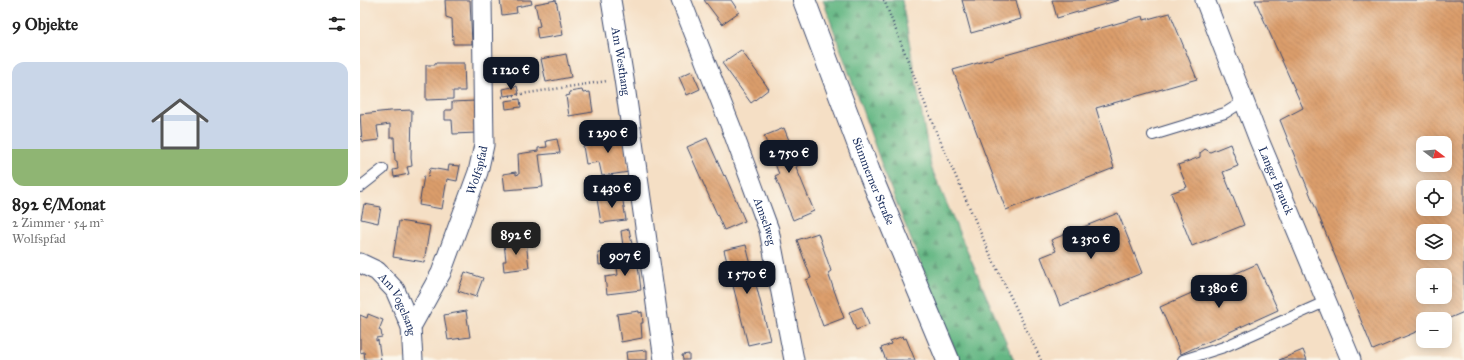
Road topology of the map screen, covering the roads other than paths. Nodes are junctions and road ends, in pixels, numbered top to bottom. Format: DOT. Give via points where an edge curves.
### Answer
graph roads {
  1 [pos="482,0"];
  2 [pos="611,0"];
  3 [pos="681,0"];
  4 [pos="804,0"];
  5 [pos="1205,0"];
  6 [pos="1244,101"];
  7 [pos="1153,135"];
  8 [pos="383,169"];
  9 [pos="360,186"];
  10 [pos="360,264"];
  11 [pos="1327,301"];
  12 [pos="411,327"];
  13 [pos="413,360"];
  14 [pos="664,360"];
  15 [pos="794,360"];
  16 [pos="948,360"];
  17 [pos="1184,360"];
  18 [pos="1351,360"];
  1 -- 12 [label="street, Wolfspfad" via="484,145 478,172 441,273"];
  2 -- 14 [label="street, Am Westhang"];
  3 -- 15 [label="street, Amselweg" via="769,230"];
  4 -- 16 [label="main road, Sümmerner Straße" via="869,172"];
  5 -- 6 [label="street, Langer Brauck"];
  6 -- 7 [label="lane" via="1225,113"];
  6 -- 11 [label="street, Langer Brauck"];
  8 -- 9 [label="lane"];
  10 -- 12 [label="street, Am Vogelsang" via="377,271 395,290"];
  11 -- 17 [label="lane" via="1224,347"];
  11 -- 18 [label="street, Langer Brauck"];
  12 -- 13 [label="street, Am Vogelsang"];
}
